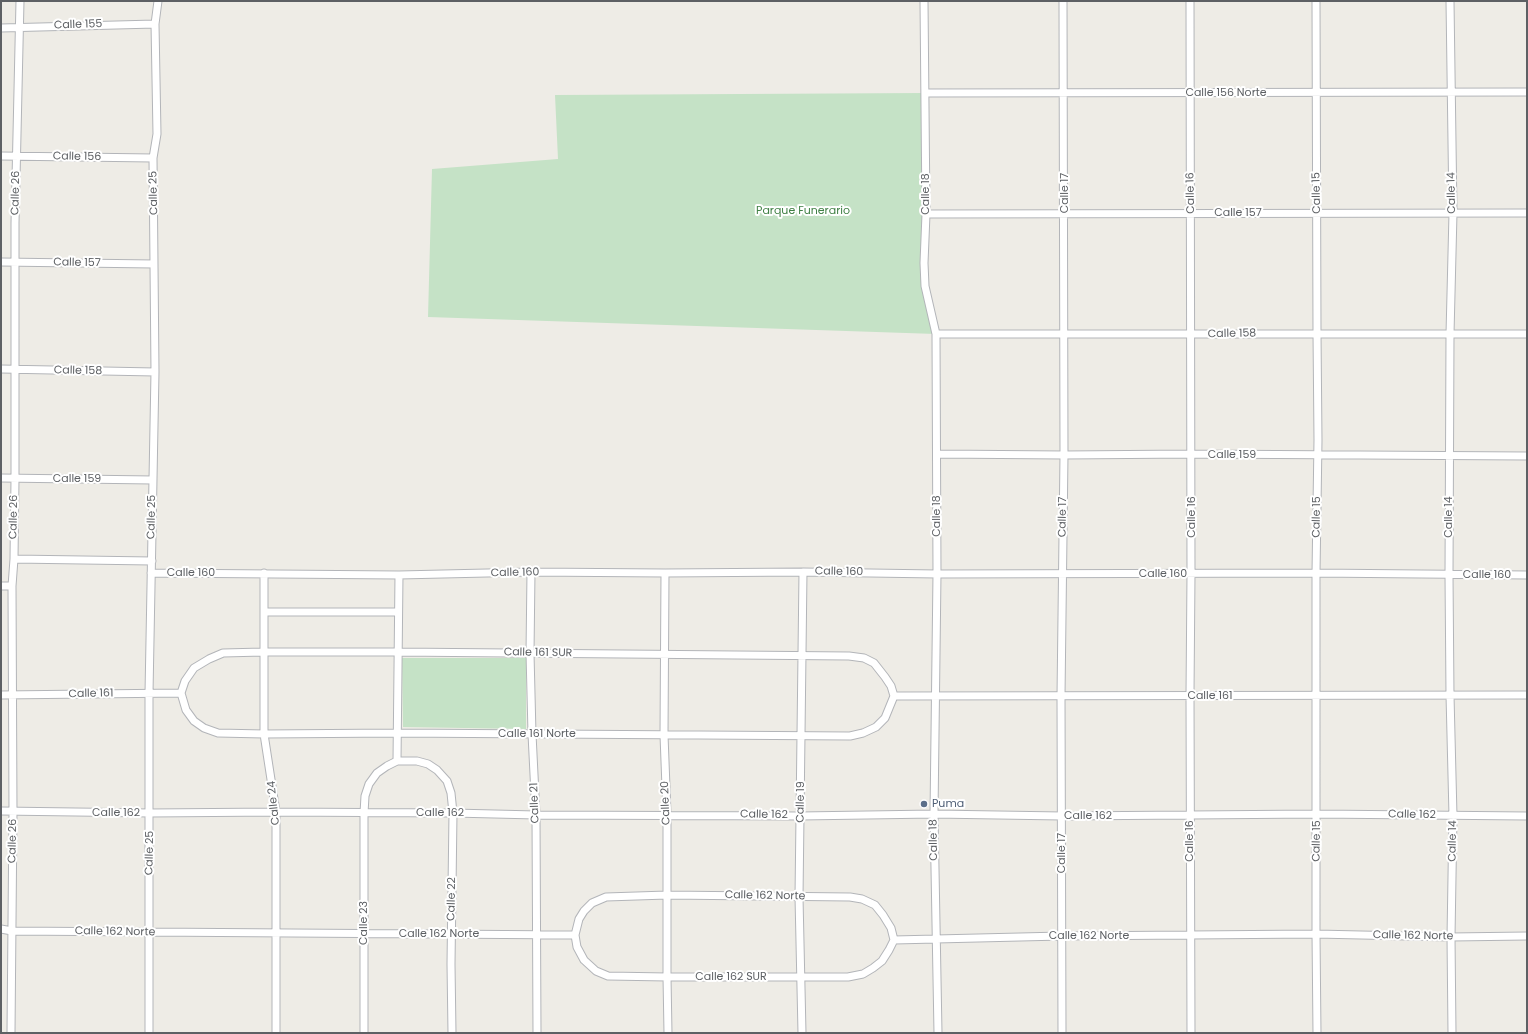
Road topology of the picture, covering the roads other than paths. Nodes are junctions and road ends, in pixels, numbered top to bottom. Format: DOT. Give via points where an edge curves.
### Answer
graph roads {
  1 [pos="20,1"];
  2 [pos="158,1"];
  3 [pos="924,1"];
  4 [pos="1064,1"];
  5 [pos="1190,1"];
  6 [pos="1316,1"];
  7 [pos="1450,1"];
  8 [pos="155,24"];
  9 [pos="20,27"];
  10 [pos="1,28"];
  11 [pos="1451,91"];
  12 [pos="1064,92"];
  13 [pos="1527,92"];
  14 [pos="925,93"];
  15 [pos="1190,93"];
  16 [pos="1316,93"];
  17 [pos="1,156"];
  18 [pos="16,157"];
  19 [pos="153,158"];
  20 [pos="1191,213"];
  21 [pos="1317,213"];
  22 [pos="1453,213"];
  23 [pos="1527,213"];
  24 [pos="926,214"];
  25 [pos="1065,214"];
  26 [pos="1,262"];
  27 [pos="16,262"];
  28 [pos="154,264"];
  29 [pos="1064,333"];
  30 [pos="1317,333"];
  31 [pos="936,334"];
  32 [pos="1191,334"];
  33 [pos="1450,334"];
  34 [pos="1527,334"];
  35 [pos="1,369"];
  36 [pos="15,369"];
  37 [pos="155,372"];
  38 [pos="937,454"];
  39 [pos="1192,454"];
  40 [pos="1318,455"];
  41 [pos="1064,456"];
  42 [pos="1450,456"];
  43 [pos="1527,456"];
  44 [pos="1,478"];
  45 [pos="15,479"];
  46 [pos="152,480"];
  47 [pos="14,560"];
  48 [pos="152,562"];
  49 [pos="531,572"];
  50 [pos="803,572"];
  51 [pos="151,573"];
  52 [pos="665,573"];
  53 [pos="1316,573"];
  54 [pos="264,574"];
  55 [pos="937,574"];
  56 [pos="1062,574"];
  57 [pos="1192,574"];
  58 [pos="399,575"];
  59 [pos="1449,575"];
  60 [pos="1527,575"];
  61 [pos="1,586"];
  62 [pos="12,586"];
  63 [pos="264,612"];
  64 [pos="398,612"];
  65 [pos="263,652"];
  66 [pos="397,652"];
  67 [pos="530,653"];
  68 [pos="665,655"];
  69 [pos="801,655"];
  70 [pos="149,693"];
  71 [pos="181,693"];
  72 [pos="1,695"];
  73 [pos="12,695"];
  74 [pos="1450,695"];
  75 [pos="1527,695"];
  76 [pos="894,696"];
  77 [pos="935,696"];
  78 [pos="1061,696"];
  79 [pos="1190,696"];
  80 [pos="1317,696"];
  81 [pos="396,733"];
  82 [pos="264,734"];
  83 [pos="532,734"];
  84 [pos="664,735"];
  85 [pos="801,736"];
  86 [pos="397,761"];
  87 [pos="1,811"];
  88 [pos="13,812"];
  89 [pos="276,812"];
  90 [pos="150,813"];
  91 [pos="364,813"];
  92 [pos="453,813"];
  93 [pos="667,814"];
  94 [pos="934,814"];
  95 [pos="1317,814"];
  96 [pos="536,815"];
  97 [pos="1190,815"];
  98 [pos="800,816"];
  99 [pos="1062,816"];
  100 [pos="1453,816"];
  101 [pos="1527,816"];
  102 [pos="667,895"];
  103 [pos="800,897"];
  104 [pos="1,929"];
  105 [pos="12,931"];
  106 [pos="149,932"];
  107 [pos="364,933"];
  108 [pos="275,934"];
  109 [pos="451,934"];
  110 [pos="537,934"];
  111 [pos="1316,934"];
  112 [pos="575,935"];
  113 [pos="1190,935"];
  114 [pos="1062,936"];
  115 [pos="1527,936"];
  116 [pos="1451,937"];
  117 [pos="936,939"];
  118 [pos="894,940"];
  119 [pos="667,977"];
  120 [pos="801,978"];
  121 [pos="11,1033"];
  122 [pos="149,1033"];
  123 [pos="276,1033"];
  124 [pos="364,1033"];
  125 [pos="452,1033"];
  126 [pos="537,1033"];
  127 [pos="668,1033"];
  128 [pos="802,1033"];
  129 [pos="938,1033"];
  130 [pos="1062,1033"];
  131 [pos="1191,1033"];
  132 [pos="1317,1033"];
  133 [pos="1452,1033"];
  1 -- 9 [label="street, Calle 26"];
  2 -- 8 [label="street, Calle 25"];
  3 -- 14 [label="street, Calle 18"];
  4 -- 12 [label="street, Calle 17"];
  5 -- 15 [label="street, Calle 16"];
  6 -- 16 [label="street, Calle 15"];
  7 -- 11 [label="street, Calle 14"];
  8 -- 9 [label="street, Calle 155"];
  8 -- 19 [label="street, Calle 25" via="157,134"];
  9 -- 10 [label="street, Calle 155"];
  9 -- 18 [label="street, Calle 26"];
  11 -- 13 [label="street, Calle 156 Norte"];
  11 -- 16 [label="street, Calle 156 Norte"];
  11 -- 22 [label="street, Calle 14"];
  12 -- 14 [label="street, Calle 156 Norte"];
  12 -- 15 [label="street, Calle 156 Norte"];
  12 -- 25 [label="street, Calle 17"];
  14 -- 24 [label="street, Calle 18"];
  15 -- 16 [label="street, Calle 156 Norte"];
  15 -- 20 [label="street, Calle 16"];
  16 -- 21 [label="street, Calle 15"];
  17 -- 18 [label="street, Calle 156"];
  18 -- 19 [label="street, Calle 156"];
  18 -- 27 [label="street, Calle 26"];
  19 -- 28 [label="street, Calle 25"];
  20 -- 21 [label="street, Calle 157"];
  20 -- 25 [label="street, Calle 157"];
  20 -- 32 [label="street, Calle 16"];
  21 -- 22 [label="street, Calle 157"];
  21 -- 30 [label="street, Calle 15"];
  22 -- 23 [label="street, Calle 157"];
  22 -- 33 [label="street, Calle 14"];
  24 -- 25 [label="street, Calle 157"];
  24 -- 31 [label="street, Calle 18" via="925,286"];
  25 -- 29 [label="street, Calle 17"];
  26 -- 27 [label="street, Calle 157"];
  27 -- 28 [label="street, Calle 157"];
  27 -- 36 [label="street, Calle 26"];
  28 -- 37 [label="street, Calle 25"];
  29 -- 31 [label="street, Calle 158"];
  29 -- 32 [label="street, Calle 158"];
  29 -- 41 [label="street, Calle 17"];
  30 -- 32 [label="street, Calle 158"];
  30 -- 33 [label="street, Calle 158"];
  30 -- 40 [label="street, Calle 15"];
  31 -- 38 [label="street, Calle 18"];
  32 -- 39 [label="street, Calle 16"];
  33 -- 34 [label="street, Calle 158"];
  33 -- 42 [label="street, Calle 14"];
  35 -- 36 [label="street, Calle 158"];
  36 -- 37 [label="street, Calle 158"];
  36 -- 45 [label="street, Calle 26"];
  37 -- 46 [label="street, Calle 25"];
  38 -- 41 [label="street, Calle 159"];
  38 -- 55 [label="street, Calle 18"];
  39 -- 40 [label="street, Calle 159"];
  39 -- 41 [label="street, Calle 159"];
  39 -- 57 [label="street, Calle 16"];
  40 -- 42 [label="street, Calle 159"];
  40 -- 53 [label="street, Calle 15"];
  41 -- 56 [label="street, Calle 17"];
  42 -- 43 [label="street, Calle 159"];
  42 -- 59 [label="street, Calle 14"];
  44 -- 45 [label="street, Calle 159"];
  45 -- 46 [label="street, Calle 159"];
  45 -- 47 [label="street, Calle 26"];
  46 -- 48 [label="street, Calle 25"];
  47 -- 48 [label="street, Calle 160"];
  47 -- 62 [label="street, Calle 26"];
  48 -- 51 [label="street, Calle 25"];
  49 -- 52 [label="street, Calle 160"];
  49 -- 58 [label="street, Calle 160"];
  49 -- 67 [label="street, Calle 21"];
  50 -- 52 [label="street, Calle 160"];
  50 -- 55 [label="street, Calle 160"];
  50 -- 69 [label="street, Calle 19"];
  51 -- 54 [label="street, Calle 160"];
  51 -- 70 [label="street, Calle 25"];
  52 -- 68 [label="street, Calle 20"];
  53 -- 57 [label="street, Calle 160"];
  53 -- 59 [label="street, Calle 160"];
  53 -- 80 [label="street, Calle 15"];
  54 -- 58 [label="street, Calle 160"];
  54 -- 63 [label="street, Calle 24"];
  55 -- 56 [label="street, Calle 160"];
  55 -- 77 [label="street, Calle 18"];
  56 -- 57 [label="street, Calle 160"];
  56 -- 78 [label="street, Calle 17"];
  57 -- 79 [label="street, Calle 16"];
  58 -- 64 [label="street"];
  59 -- 60 [label="street, Calle 160"];
  59 -- 74 [label="street, Calle 14"];
  61 -- 62 [label="street"];
  62 -- 73 [label="street, Calle 26"];
  63 -- 64 [label="street"];
  63 -- 65 [label="street, Calle 24"];
  64 -- 66 [label="street"];
  65 -- 66 [label="street, Calle 161 SUR"];
  65 -- 71 [label="street, Calle 161 SUR" via="223,653 209,659 194,668"];
  65 -- 82 [label="street, Calle 24"];
  66 -- 67 [label="street, Calle 161 SUR"];
  66 -- 81 [label="street"];
  67 -- 68 [label="street, Calle 161 SUR"];
  67 -- 83 [label="street, Calle 21"];
  68 -- 69 [label="street, Calle 161 SUR"];
  68 -- 84 [label="street, Calle 20"];
  69 -- 76 [label="street, Calle 161 SUR" via="864,658 874,663 891,686"];
  69 -- 85 [label="street, Calle 19"];
  70 -- 71 [label="street, Calle 161"];
  70 -- 73 [label="street, Calle 161"];
  70 -- 90 [label="street, Calle 25"];
  71 -- 82 [label="street, Calle 161 Norte" via="186,710 194,721 204,728 218,733"];
  72 -- 73 [label="street, Calle 161"];
  73 -- 88 [label="street, Calle 26"];
  74 -- 75 [label="street, Calle 161"];
  74 -- 80 [label="street, Calle 161"];
  74 -- 100 [label="street, Calle 14"];
  76 -- 77 [label="street, Calle 161"];
  76 -- 85 [label="street, Calle 161 Norte" via="884,718 876,727 864,733 850,736"];
  77 -- 78 [label="street, Calle 161"];
  77 -- 94 [label="street, Calle 18"];
  78 -- 79 [label="street, Calle 161"];
  78 -- 99 [label="street, Calle 17"];
  79 -- 80 [label="street, Calle 161"];
  79 -- 97 [label="street, Calle 16"];
  80 -- 95 [label="street, Calle 15"];
  81 -- 82 [label="street, Calle 161 Norte"];
  81 -- 83 [label="street, Calle 161 Norte"];
  81 -- 86 [label="street"];
  82 -- 89 [label="street, Calle 24"];
  83 -- 84 [label="street, Calle 161 Norte"];
  83 -- 96 [label="street, Calle 21"];
  84 -- 85 [label="street, Calle 161 Norte"];
  84 -- 93 [label="street, Calle 20"];
  85 -- 98 [label="street, Calle 19"];
  86 -- 91 [label="street, Calle 23" via="377,773 369,784"];
  86 -- 92 [label="street, Calle 22" via="417,761 437,770 447,781"];
  87 -- 88 [label="street, Calle 162"];
  88 -- 90 [label="street, Calle 162"];
  88 -- 105 [label="street, Calle 26"];
  89 -- 90 [label="street, Calle 162"];
  89 -- 91 [label="street, Calle 162"];
  89 -- 108 [label="street, Calle 24"];
  90 -- 106 [label="street, Calle 25"];
  91 -- 92 [label="street, Calle 162"];
  91 -- 107 [label="street, Calle 23"];
  92 -- 96 [label="street, Calle 162"];
  92 -- 109 [label="street, Calle 22"];
  93 -- 96 [label="street, Calle 162"];
  93 -- 98 [label="street, Calle 162"];
  93 -- 102 [label="street, Calle 20"];
  94 -- 98 [label="street, Calle 162"];
  94 -- 99 [label="street, Calle 162"];
  94 -- 117 [label="street, Calle 18"];
  95 -- 97 [label="street, Calle 162"];
  95 -- 100 [label="street, Calle 162"];
  95 -- 111 [label="street, Calle 15"];
  96 -- 110 [label="street, Calle 21"];
  97 -- 99 [label="street, Calle 162"];
  97 -- 113 [label="street, Calle 16"];
  98 -- 103 [label="street, Calle 19"];
  99 -- 114 [label="street, Calle 17"];
  100 -- 101 [label="street, Calle 162"];
  100 -- 116 [label="street, Calle 14"];
  102 -- 103 [label="street, Calle 162 Norte"];
  102 -- 112 [label="street, Calle 162 Norte" via="606,896 592,903 584,911"];
  102 -- 119 [label="street, Calle 20"];
  103 -- 118 [label="street, Calle 162 Norte" via="862,899 874,905 883,915 891,928"];
  103 -- 120 [label="street, Calle 19"];
  104 -- 105 [label="street, Calle 162 Norte"];
  105 -- 106 [label="street, Calle 162 Norte"];
  105 -- 121 [label="street, Calle 26"];
  106 -- 108 [label="street, Calle 162 Norte"];
  106 -- 122 [label="street, Calle 25"];
  107 -- 108 [label="street, Calle 162 Norte"];
  107 -- 109 [label="street, Calle 162 Norte"];
  107 -- 124 [label="street, Calle 23"];
  108 -- 123 [label="street, Calle 24"];
  109 -- 110 [label="street, Calle 162 Norte"];
  109 -- 125 [label="street, Calle 22"];
  110 -- 112 [label="street, Calle 162 Norte"];
  110 -- 126 [label="street, Calle 21"];
  111 -- 113 [label="street, Calle 162 Norte"];
  111 -- 116 [label="street, Calle 162 Norte"];
  111 -- 132 [label="street, Calle 15"];
  112 -- 119 [label="street, Calle 162 SUR" via="577,947 584,960 596,971 608,976"];
  113 -- 114 [label="street, Calle 162 Norte"];
  113 -- 131 [label="street, Calle 16"];
  114 -- 117 [label="street, Calle 162 Norte"];
  114 -- 130 [label="street, Calle 17"];
  115 -- 116 [label="street, Calle 162 Norte"];
  116 -- 133 [label="street, Calle 14"];
  117 -- 118 [label="street, Calle 162 Norte"];
  117 -- 129 [label="street, Calle 18"];
  118 -- 120 [label="street, Calle 162 SUR" via="882,961 862,974 848,977"];
  119 -- 120 [label="street, Calle 162 SUR"];
  119 -- 127 [label="street, Calle 20"];
  120 -- 128 [label="street, Calle 19"];
}
